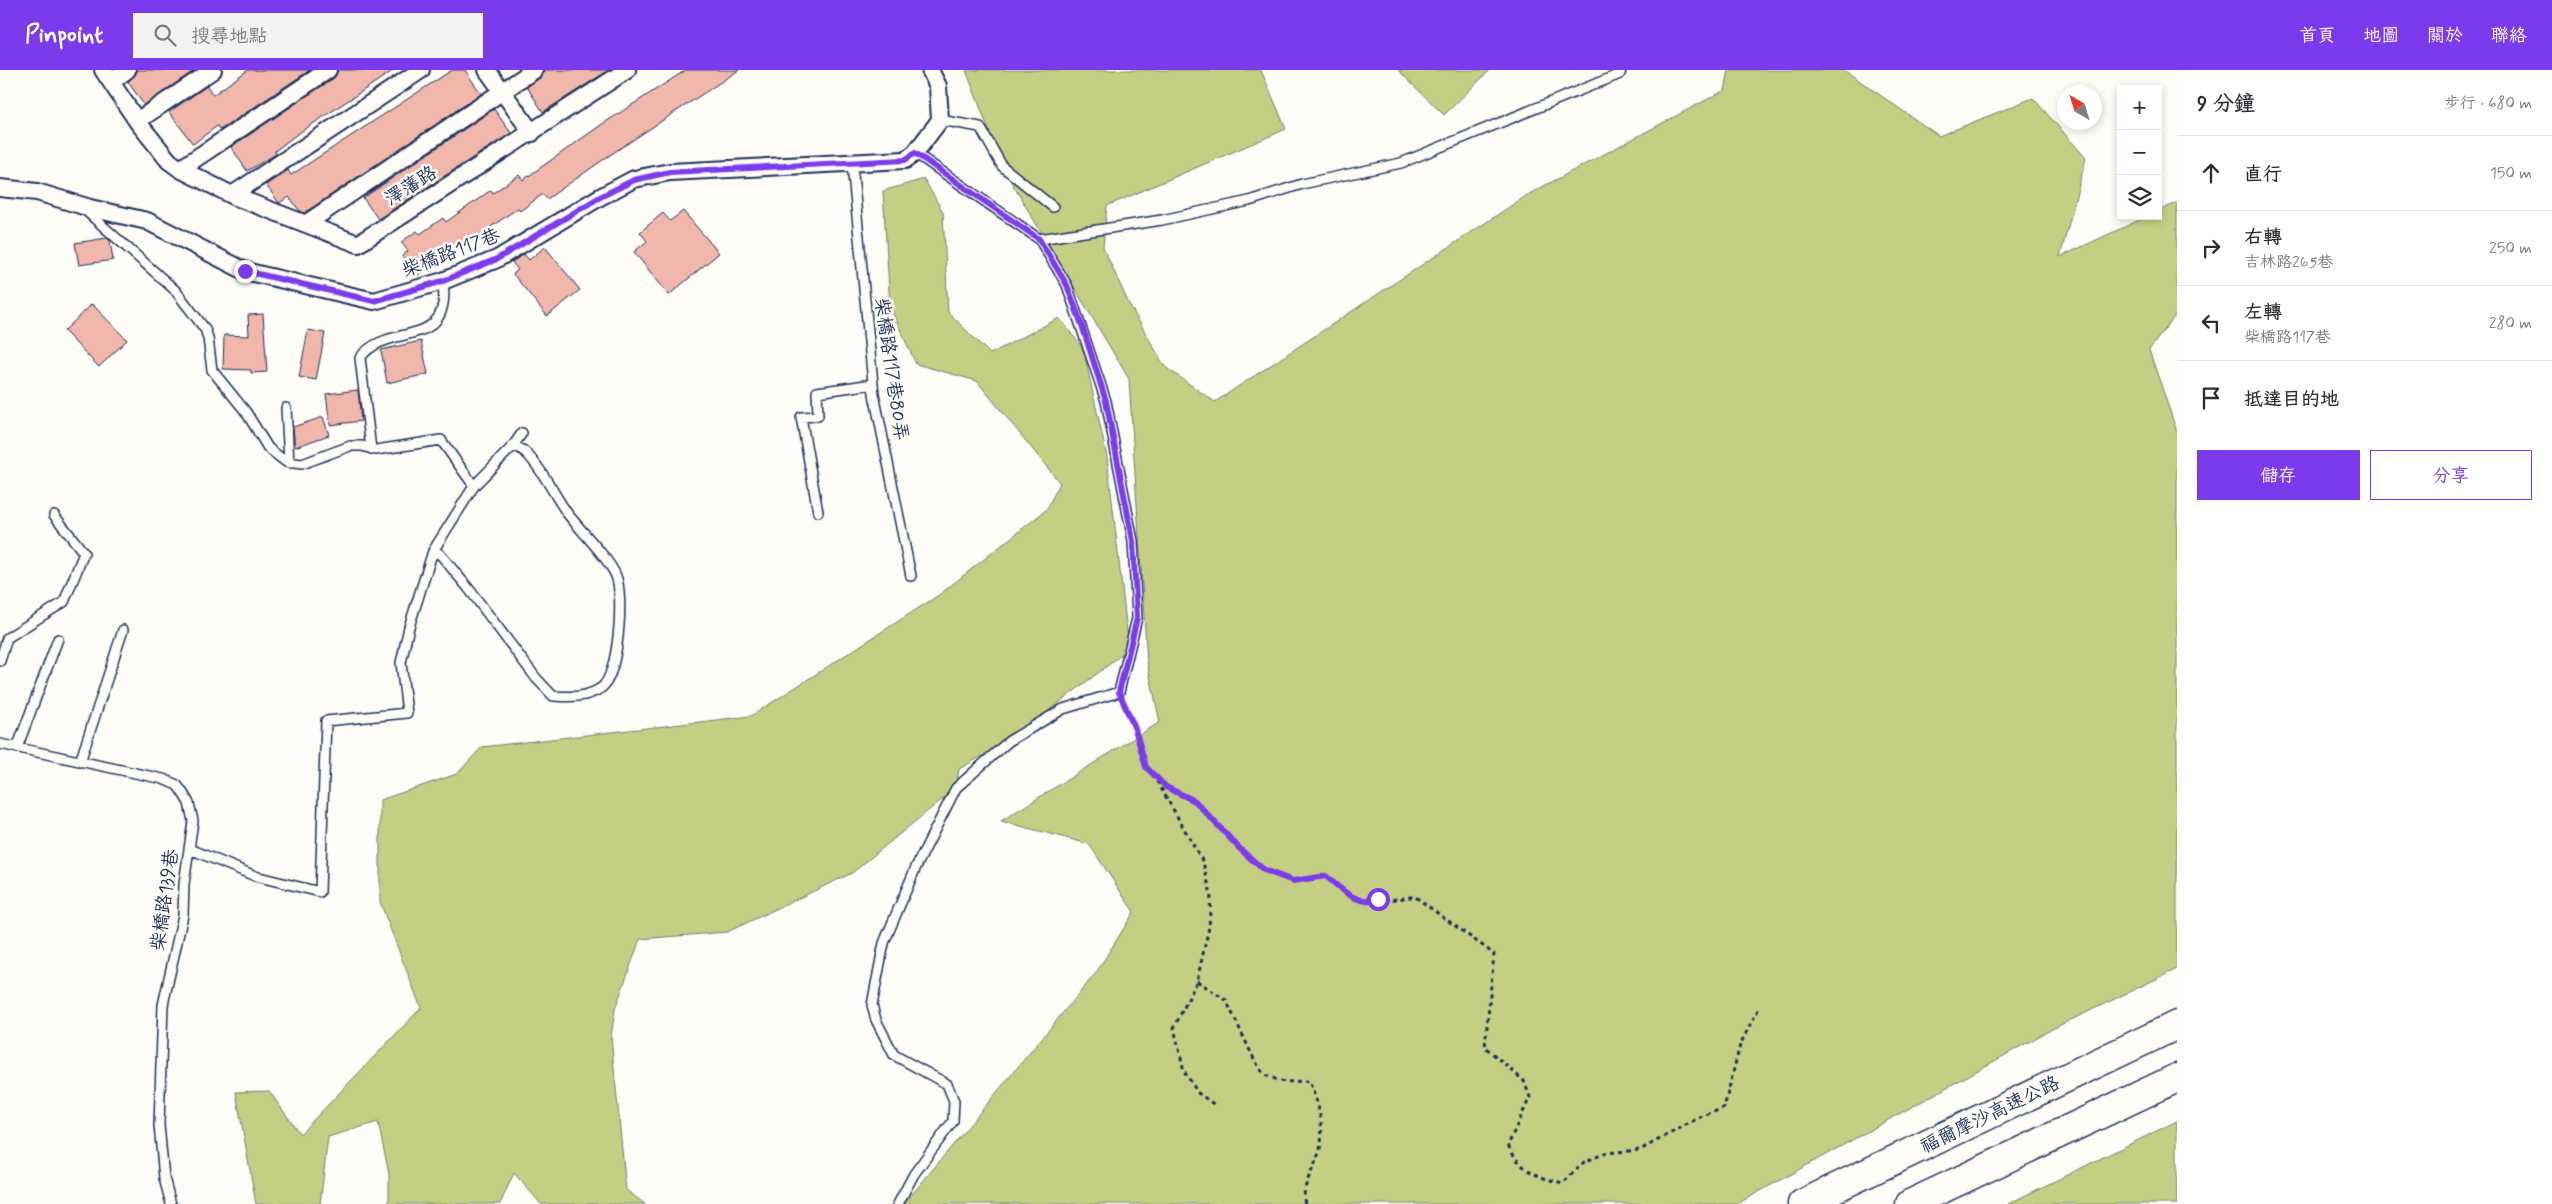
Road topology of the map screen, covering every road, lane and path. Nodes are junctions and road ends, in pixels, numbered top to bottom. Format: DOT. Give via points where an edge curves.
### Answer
graph roads {
  1 [pos="128,70"];
  2 [pos="213,70"];
  3 [pos="328,70"];
  4 [pos="421,70"];
  5 [pos="487,70"];
  6 [pos="534,70"];
  7 [pos="628,70"];
  8 [pos="930,70"];
  9 [pos="1622,70"];
  10 [pos="107,76"];
  11 [pos="502,91"];
  12 [pos="940,120"];
  13 [pos="137,121"];
  14 [pos="532,133"];
  15 [pos="915,153"];
  16 [pos="852,164"];
  17 [pos="180,169"];
  18 [pos="0,188"];
  19 [pos="232,195"];
  20 [pos="80,205"];
  21 [pos="1053,207"];
  22 [pos="307,223"];
  23 [pos="1039,239"];
  24 [pos="443,281"];
  25 [pos="873,384"];
  26 [pos="286,408"];
  27 [pos="522,433"];
  28 [pos="514,446"];
  29 [pos="371,449"];
  30 [pos="289,463"];
  31 [pos="474,486"];
  32 [pos="818,512"];
  33 [pos="54,515"];
  34 [pos="433,551"];
  35 [pos="910,576"];
  36 [pos="123,630"];
  37 [pos="58,639"];
  38 [pos="0,661"];
  39 [pos="1119,692"];
  40 [pos="0,744"];
  41 [pos="17,748"];
  42 [pos="80,762"];
  43 [pos="1154,776"];
  44 [pos="190,849"];
  45 [pos="1198,981"];
  46 [pos="1759,1008"];
  47 [pos="2177,1025"];
  48 [pos="2177,1078"];
  49 [pos="1215,1105"];
  50 [pos="171,1204"];
  51 [pos="898,1204"];
  52 [pos="1305,1204"];
  53 [pos="1802,1204"];
  54 [pos="1910,1204"];
  1 -- 10 [label="street, 澤藩路"];
  2 -- 13 [label="street"];
  3 -- 17 [label="street"];
  4 -- 19 [label="street"];
  5 -- 11 [label="street"];
  6 -- 11 [label="street, 澤藩路"];
  7 -- 14 [label="street"];
  8 -- 12 [label="street" via="938,86"];
  9 -- 23 [label="lane" via="1620,74 1401,163 1302,184 1249,201 1162,220"];
  10 -- 13 [label="street, 澤藩路"];
  11 -- 14 [label="street"];
  11 -- 22 [label="street, 澤藩路"];
  12 -- 15 [label="street"];
  12 -- 21 [label="lane" via="980,127 1002,166"];
  13 -- 17 [label="street, 澤藩路" via="169,161"];
  14 -- 22 [label="street, 澤藩路" via="358,244"];
  15 -- 16 [label="street, 柴橋路117巷" via="905,160"];
  15 -- 23 [label="lane"];
  16 -- 24 [label="street, 柴橋路117巷" via="670,172 634,180 497,259"];
  16 -- 25 [label="lane, 柴橋路117巷80弄"];
  17 -- 19 [label="street, 澤藩路"];
  18 -- 20 [label="street, 柴橋路117巷" via="37,192"];
  19 -- 22 [label="street, 澤藩路"];
  20 -- 24 [label="street, 柴橋路117巷" via="147,221 245,271 374,301"];
  20 -- 30 [label="lane" via="175,290 205,329 212,370 246,412 268,448"];
  23 -- 39 [label="lane" via="1067,285 1092,355 1106,401 1133,541 1137,618"];
  24 -- 29 [label="lane" via="444,308 436,321 420,331 377,342 360,358"];
  25 -- 32 [label="lane" via="817,392 818,416 801,418"];
  25 -- 35 [label="lane, 柴橋路117巷80弄"];
  26 -- 30 [label="lane"];
  27 -- 28 [label="lane"];
  28 -- 31 [label="lane"];
  28 -- 34 [label="lane" via="523,450 616,575 620,624 610,678 602,688 576,698 553,696 469,589 440,554"];
  29 -- 30 [label="lane" via="350,446 302,464"];
  29 -- 31 [label="lane" via="441,440"];
  31 -- 34 [label="lane"];
  33 -- 38 [label="lane" via="84,553 64,602 7,638"];
  34 -- 44 [label="lane" via="409,627 402,663 407,713 326,721 320,892 255,876"];
  36 -- 42 [label="lane"];
  37 -- 41 [label="lane"];
  39 -- 43 [label="path" via="1135,729 1146,767"];
  39 -- 51 [label="lane" via="1064,709 1008,741 956,788 916,867 884,942 872,1005 894,1055 947,1084 954,1101 953,1121 914,1174"];
  40 -- 41 [label="lane, 柴橋路139巷"];
  41 -- 42 [label="lane, 柴橋路139巷"];
  42 -- 44 [label="lane, 柴橋路139巷" via="177,785 186,796 191,811"];
  43 -- 45 [label="path" via="1203,862 1211,895 1209,927"];
  43 -- 46 [label="path" via="1166,787 1195,801 1264,870 1293,881 1326,876 1343,892 1365,902 1378,899 1396,901 1414,896 1494,954 1485,1047 1524,1081 1530,1097 1508,1144 1513,1155 1536,1177 1563,1183 1584,1162 1606,1153 1640,1150 1700,1117 1724,1108 1740,1045"];
  44 -- 50 [label="lane, 柴橋路139巷" via="183,915 163,1005 160,1125 164,1178"];
  45 -- 49 [label="path" via="1174,1028 1184,1071 1198,1093"];
  45 -- 52 [label="path" via="1226,1000 1264,1074 1284,1082 1309,1081 1321,1111 1320,1148 1302,1194"];
  47 -- 53 [label="highway, 福爾摩沙高速公路"];
  48 -- 54 [label="highway"];
}
